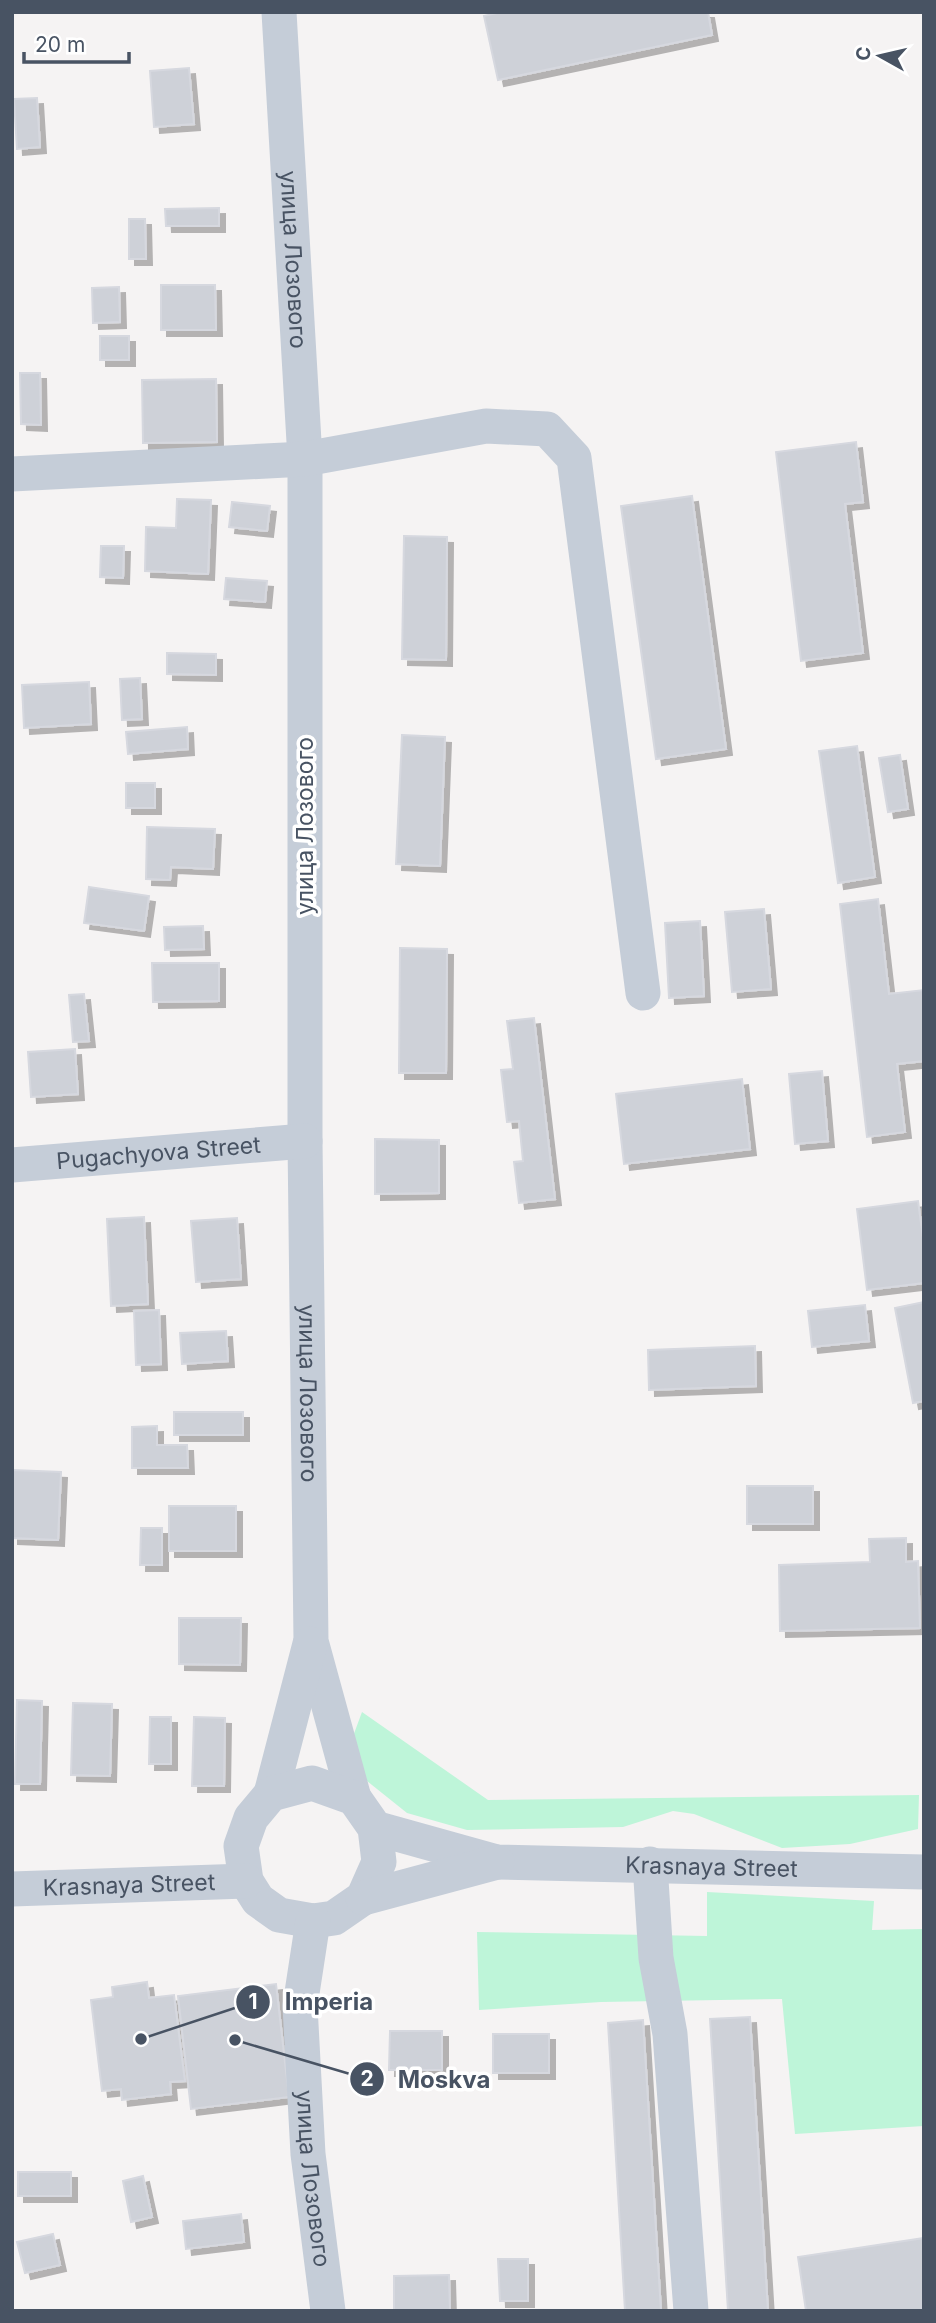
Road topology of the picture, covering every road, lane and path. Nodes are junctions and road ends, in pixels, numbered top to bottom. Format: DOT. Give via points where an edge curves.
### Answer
graph roads {
  1 [pos="279,12"];
  2 [pos="305,459"];
  3 [pos="12,474"];
  4 [pos="643,993"];
  5 [pos="305,1141"];
  6 [pos="12,1165"];
  7 [pos="311,1641"];
  8 [pos="271,1794"];
  9 [pos="354,1798"];
  10 [pos="375,1828"];
  11 [pos="497,1862"];
  12 [pos="650,1864"];
  13 [pos="924,1872"];
  14 [pos="246,1881"];
  15 [pos="12,1889"];
  16 [pos="363,1898"];
  17 [pos="313,1922"];
  18 [pos="328,2311"];
  19 [pos="691,2311"];
  1 -- 2 [label="street, улица Лозового"];
  2 -- 3 [label="street"];
  2 -- 4 [label="street" via="486,426 547,429 574,458"];
  2 -- 5 [label="street, улица Лозового"];
  5 -- 6 [label="street, Pugachyova Street"];
  5 -- 7 [label="street, улица Лозового"];
  7 -- 8 [label="street, улица Лозового"];
  7 -- 9 [label="street, улица Лозового"];
  8 -- 9 [label="street" via="312,1783"];
  8 -- 14 [label="street, Krasnaya Street" via="251,1818 241,1846"];
  9 -- 10 [label="street"];
  10 -- 11 [label="street, Krasnaya Street"];
  10 -- 16 [label="street" via="379,1861"];
  11 -- 12 [label="street, Krasnaya Street"];
  11 -- 16 [label="street, Krasnaya Street"];
  12 -- 13 [label="street, Krasnaya Street"];
  12 -- 19 [label="street" via="656,1958 670,2034"];
  14 -- 15 [label="street, Krasnaya Street"];
  14 -- 17 [label="street, Krasnaya Street" via="258,1900 279,1914"];
  16 -- 17 [label="street, Krasnaya Street" via="334,1919"];
  17 -- 18 [label="street, улица Лозового" via="300,2006 308,2154"];
}
